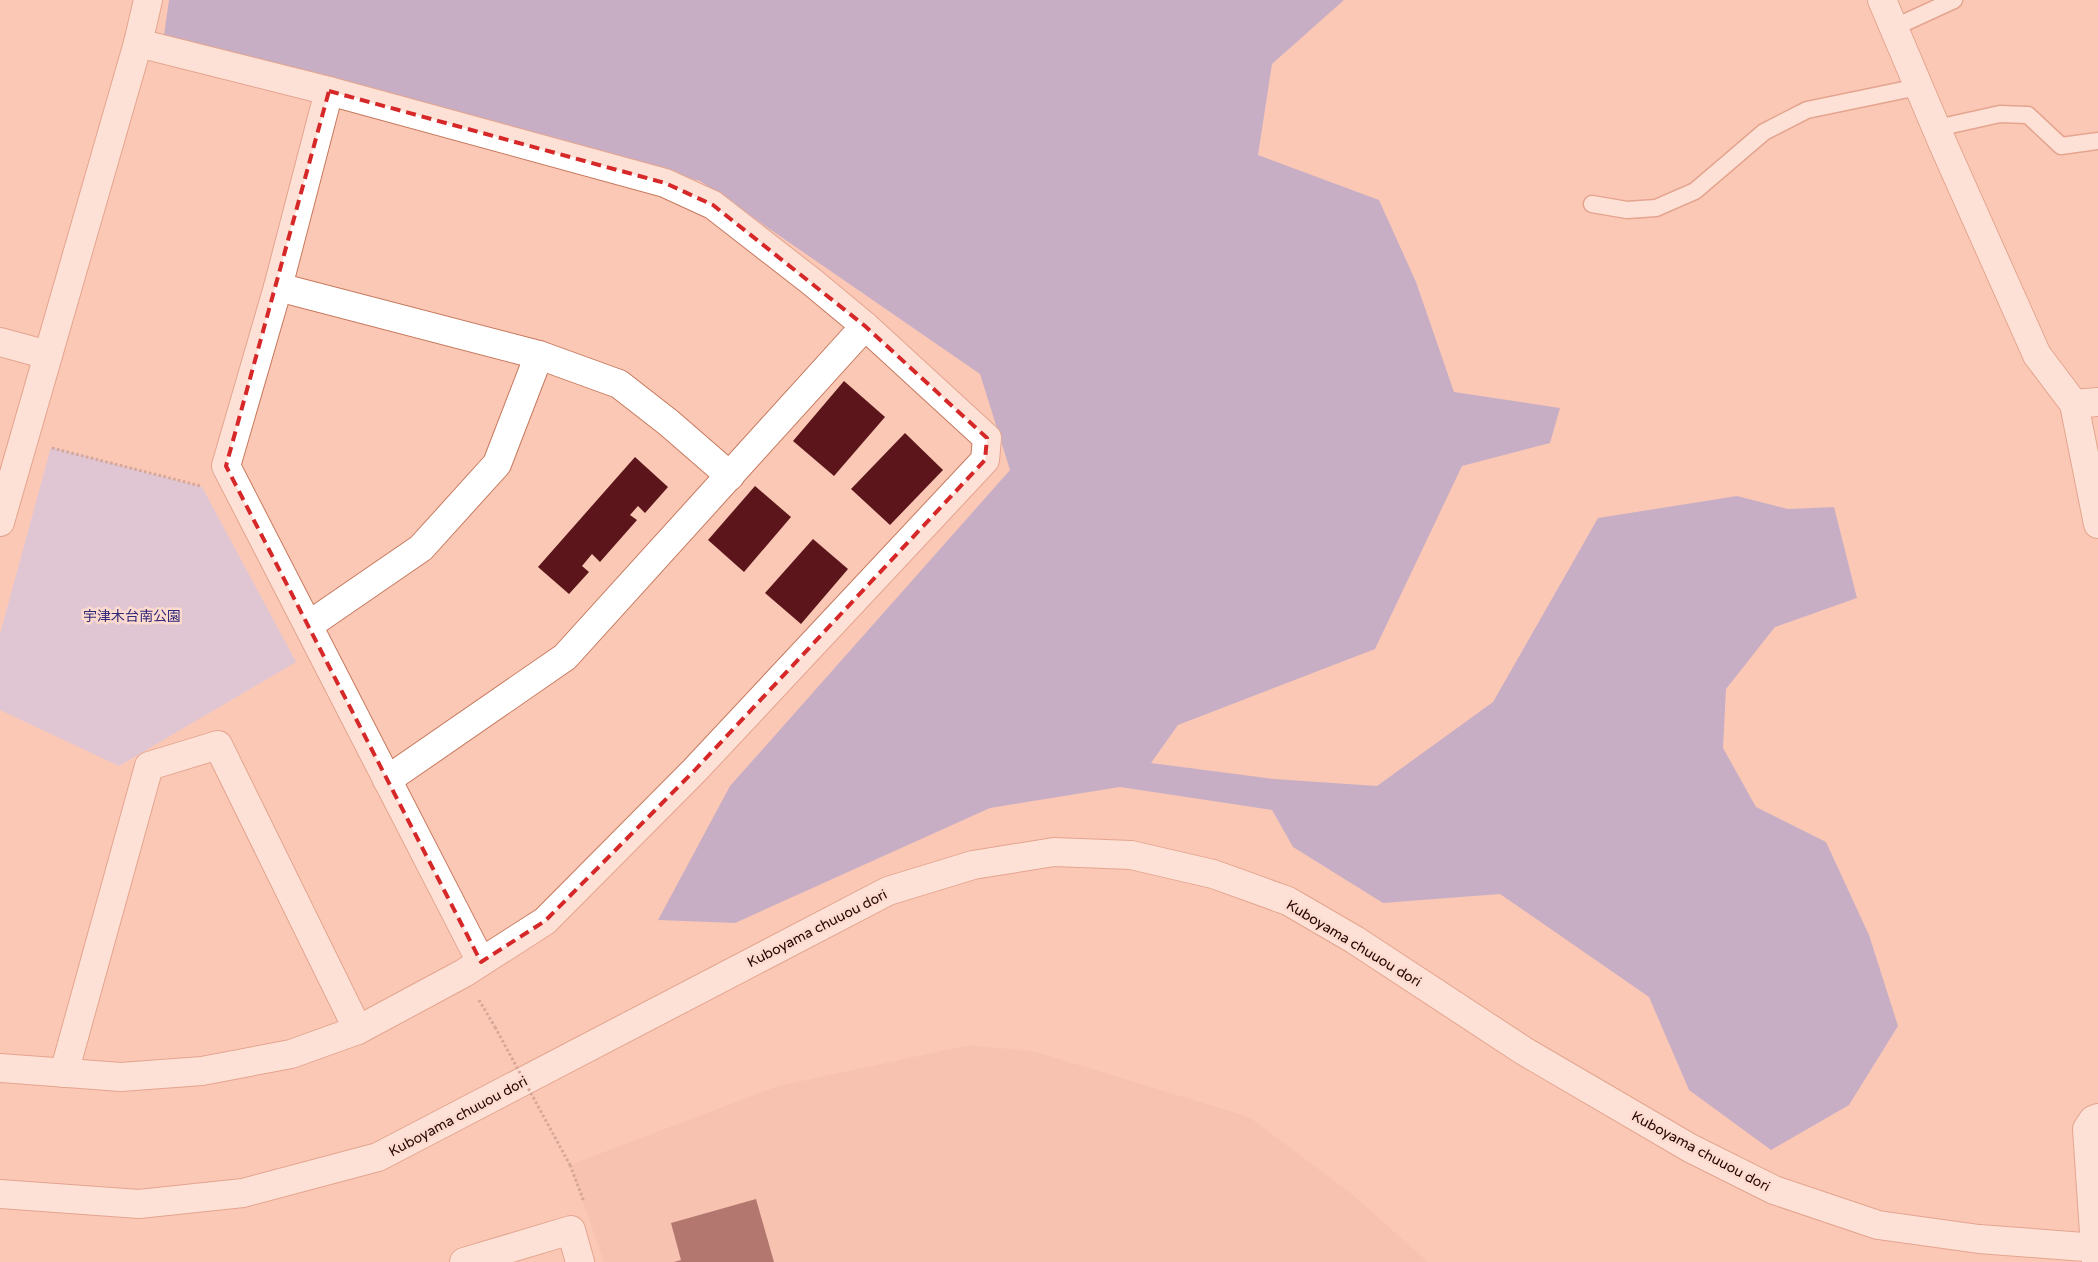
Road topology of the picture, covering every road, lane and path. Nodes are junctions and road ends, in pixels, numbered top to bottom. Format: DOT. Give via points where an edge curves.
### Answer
graph roads {
  1 [pos="148,0"];
  2 [pos="1882,0"];
  3 [pos="1954,0"];
  4 [pos="1893,28"];
  5 [pos="138,43"];
  6 [pos="1918,87"];
  7 [pos="329,91"];
  8 [pos="1936,128"];
  9 [pos="2098,141"];
  10 [pos="1592,204"];
  11 [pos="278,287"];
  12 [pos="864,326"];
  13 [pos="0,342"];
  14 [pos="48,355"];
  15 [pos="539,355"];
  16 [pos="2086,403"];
  17 [pos="24,440"];
  18 [pos="730,476"];
  19 [pos="202,486"];
  20 [pos="0,522"];
  21 [pos="2098,524"];
  22 [pos="309,625"];
  23 [pos="387,780"];
  24 [pos="481,962"];
  25 [pos="495,1027"];
  26 [pos="358,1030"];
  27 [pos="0,1068"];
  28 [pos="64,1073"];
  29 [pos="2098,1118"];
  30 [pos="0,1194"];
  31 [pos="585,1205"];
  32 [pos="2096,1253"];
  33 [pos="464,1262"];
  34 [pos="580,1262"];
  1 -- 5 [label="street"];
  2 -- 4 [label="street"];
  3 -- 4 [label="lane"];
  4 -- 6 [label="street"];
  5 -- 7 [label="street"];
  5 -- 14 [label="street"];
  6 -- 8 [label="street"];
  6 -- 10 [label="lane" via="1807,110 1764,132 1695,191 1656,208 1627,210"];
  7 -- 11 [label="street"];
  7 -- 12 [label="street" via="665,183 713,205"];
  8 -- 9 [label="lane" via="2000,114 2028,116 2061,146"];
  8 -- 16 [label="street" via="2036,355"];
  11 -- 15 [label="street"];
  11 -- 22 [label="street" via="226,466"];
  12 -- 18 [label="street"];
  12 -- 24 [label="street" via="987,438 985,460 694,771 545,921"];
  13 -- 14 [label="street"];
  14 -- 17 [label="street"];
  15 -- 18 [label="street" via="619,384"];
  15 -- 22 [label="street" via="497,464 421,548"];
  16 -- 21 [label="street"];
  17 -- 19 [label="path"];
  17 -- 20 [label="street"];
  18 -- 23 [label="street" via="566,657"];
  22 -- 23 [label="street"];
  23 -- 24 [label="street"];
  24 -- 26 [label="street"];
  25 -- 31 [label="path, bridge" via="570,1165"];
  26 -- 28 [label="street" via="291,1054 202,1071 121,1077"];
  26 -- 28 [label="street" via="218,745 149,766"];
  27 -- 28 [label="street"];
  29 -- 32 [label="street" via="2088,1129"];
  30 -- 32 [label="street, Kuboyama chuuou dori" via="148,1203 243,1193 378,1157 888,891 973,865 1054,852 1131,855 1213,874 1288,901 1355,940 1524,1051 1690,1148 1774,1190 1878,1224"];
  33 -- 34 [label="street" via="571,1230"];
}
